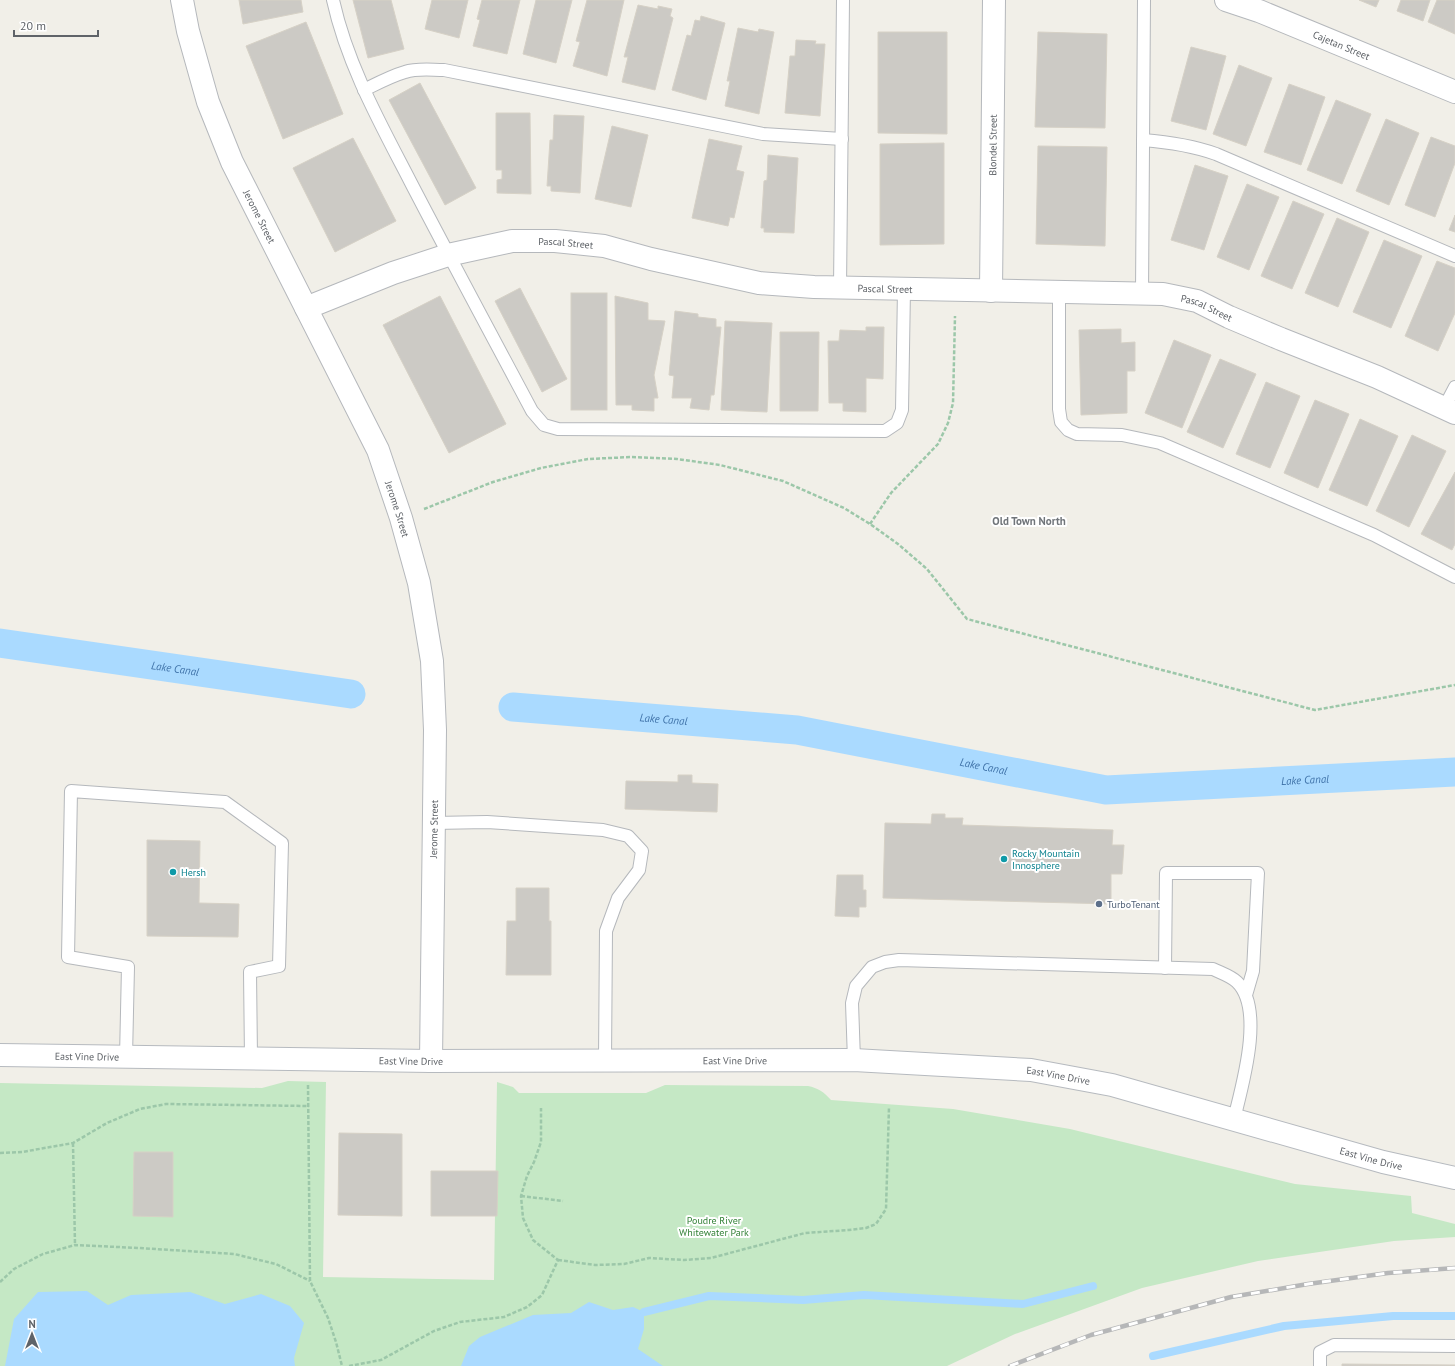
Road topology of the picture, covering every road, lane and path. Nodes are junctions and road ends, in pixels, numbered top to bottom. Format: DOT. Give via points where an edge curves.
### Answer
graph roads {
  1 [pos="182,0"];
  2 [pos="333,0"];
  3 [pos="844,0"];
  4 [pos="994,0"];
  5 [pos="1144,0"];
  6 [pos="1226,0"];
  7 [pos="364,90"];
  8 [pos="1455,92"];
  9 [pos="842,139"];
  10 [pos="1143,140"];
  11 [pos="448,255"];
  12 [pos="1455,256"];
  13 [pos="840,288"];
  14 [pos="904,289"];
  15 [pos="991,291"];
  16 [pos="1059,292"];
  17 [pos="1142,294"];
  18 [pos="306,308"];
  19 [pos="955,311"];
  20 [pos="1455,387"];
  21 [pos="1450,410"];
  22 [pos="401,518"];
  23 [pos="870,524"];
  24 [pos="1455,577"];
  25 [pos="1455,685"];
  26 [pos="434,823"];
  27 [pos="1165,968"];
  28 [pos="1246,995"];
  29 [pos="0,1055"];
  30 [pos="126,1057"];
  31 [pos="251,1058"];
  32 [pos="308,1059"];
  33 [pos="605,1060"];
  34 [pos="854,1060"];
  35 [pos="431,1061"];
  36 [pos="308,1106"];
  37 [pos="888,1107"];
  38 [pos="541,1108"];
  39 [pos="1234,1119"];
  40 [pos="73,1143"];
  41 [pos="0,1153"];
  42 [pos="1455,1178"];
  43 [pos="521,1196"];
  44 [pos="563,1201"];
  45 [pos="75,1245"];
  46 [pos="558,1260"];
  47 [pos="310,1281"];
  48 [pos="0,1282"];
  49 [pos="1455,1346"];
  50 [pos="342,1366"];
  51 [pos="349,1366"];
  52 [pos="1320,1366"];
  1 -- 18 [label="street, Jerome Street" via="208,102 232,162"];
  2 -- 7 [label="lane" via="347,48"];
  3 -- 9 [label="lane"];
  4 -- 15 [label="street, Blondel Street"];
  5 -- 10 [label="lane"];
  6 -- 8 [label="street, Cajetan Street" via="1259,11"];
  7 -- 9 [label="lane" via="406,71 444,70 763,134"];
  7 -- 11 [label="lane"];
  9 -- 13 [label="lane"];
  10 -- 12 [label="lane" via="1197,147 1216,154"];
  10 -- 17 [label="lane"];
  11 -- 13 [label="street, Pascal Street" via="512,241 555,241 604,246 759,283"];
  11 -- 14 [label="lane" via="532,411 544,425 558,429 885,430 897,423 902,410"];
  11 -- 18 [label="street, Pascal Street" via="393,273"];
  13 -- 14 [label="street, Pascal Street"];
  14 -- 15 [label="street, Pascal Street"];
  15 -- 16 [label="street, Pascal Street"];
  16 -- 17 [label="street, Pascal Street"];
  16 -- 24 [label="lane" via="1059,409 1061,422 1068,430 1077,434 1122,435 1160,443 1374,535"];
  17 -- 21 [label="street, Pascal Street" via="1163,294 1197,301"];
  18 -- 22 [label="street, Jerome Street" via="378,450"];
  19 -- 23 [label="path" via="953,403 948,423 938,444 891,493"];
  20 -- 21 [label="lane"];
  22 -- 23 [label="path" via="494,482 541,468 588,459 632,457 677,459 720,465 783,481 844,508"];
  22 -- 26 [label="street, Jerome Street" via="419,583 432,661 435,730"];
  23 -- 25 [label="path" via="927,569 967,619 1315,710"];
  26 -- 33 [label="lane" via="487,822 603,830 628,836 642,851 639,870 618,898 606,931"];
  26 -- 35 [label="street, Jerome Street"];
  27 -- 28 [label="lane" via="1213,969 1237,982"];
  27 -- 28 [label="lane" via="1166,873 1258,873 1253,971"];
  27 -- 34 [label="lane" via="899,960 885,962 872,967 856,986 852,1003"];
  28 -- 39 [label="lane" via="1250,1014 1250,1040"];
  29 -- 30 [label="street, East Vine Drive"];
  30 -- 31 [label="street, East Vine Drive"];
  30 -- 31 [label="lane" via="128,967 68,957 70,790 225,802 282,843 279,966 250,972"];
  31 -- 32 [label="street, East Vine Drive"];
  32 -- 35 [label="street, East Vine Drive"];
  32 -- 36 [label="path"];
  33 -- 34 [label="street, East Vine Drive"];
  33 -- 35 [label="street, East Vine Drive"];
  34 -- 39 [label="street, East Vine Drive" via="1031,1070 1112,1085"];
  36 -- 40 [label="path" via="166,1104 140,1109 107,1123"];
  36 -- 47 [label="path"];
  37 -- 46 [label="path" via="886,1209 876,1224 866,1228 805,1233 711,1258 649,1258 624,1264 595,1265"];
  38 -- 43 [label="path" via="541,1142"];
  39 -- 42 [label="street, East Vine Drive" via="1383,1162"];
  40 -- 41 [label="path"];
  40 -- 45 [label="path"];
  43 -- 44 [label="path"];
  43 -- 46 [label="path" via="523,1218 533,1240"];
  45 -- 47 [label="path" via="234,1254 276,1264"];
  45 -- 48 [label="path" via="43,1254 14,1269"];
  46 -- 51 [label="path" via="542,1295 527,1307 504,1317 460,1322 434,1331 381,1360"];
  47 -- 50 [label="path" via="328,1318"];
  49 -- 52 [label="lane" via="1334,1345 1320,1352"];
}
